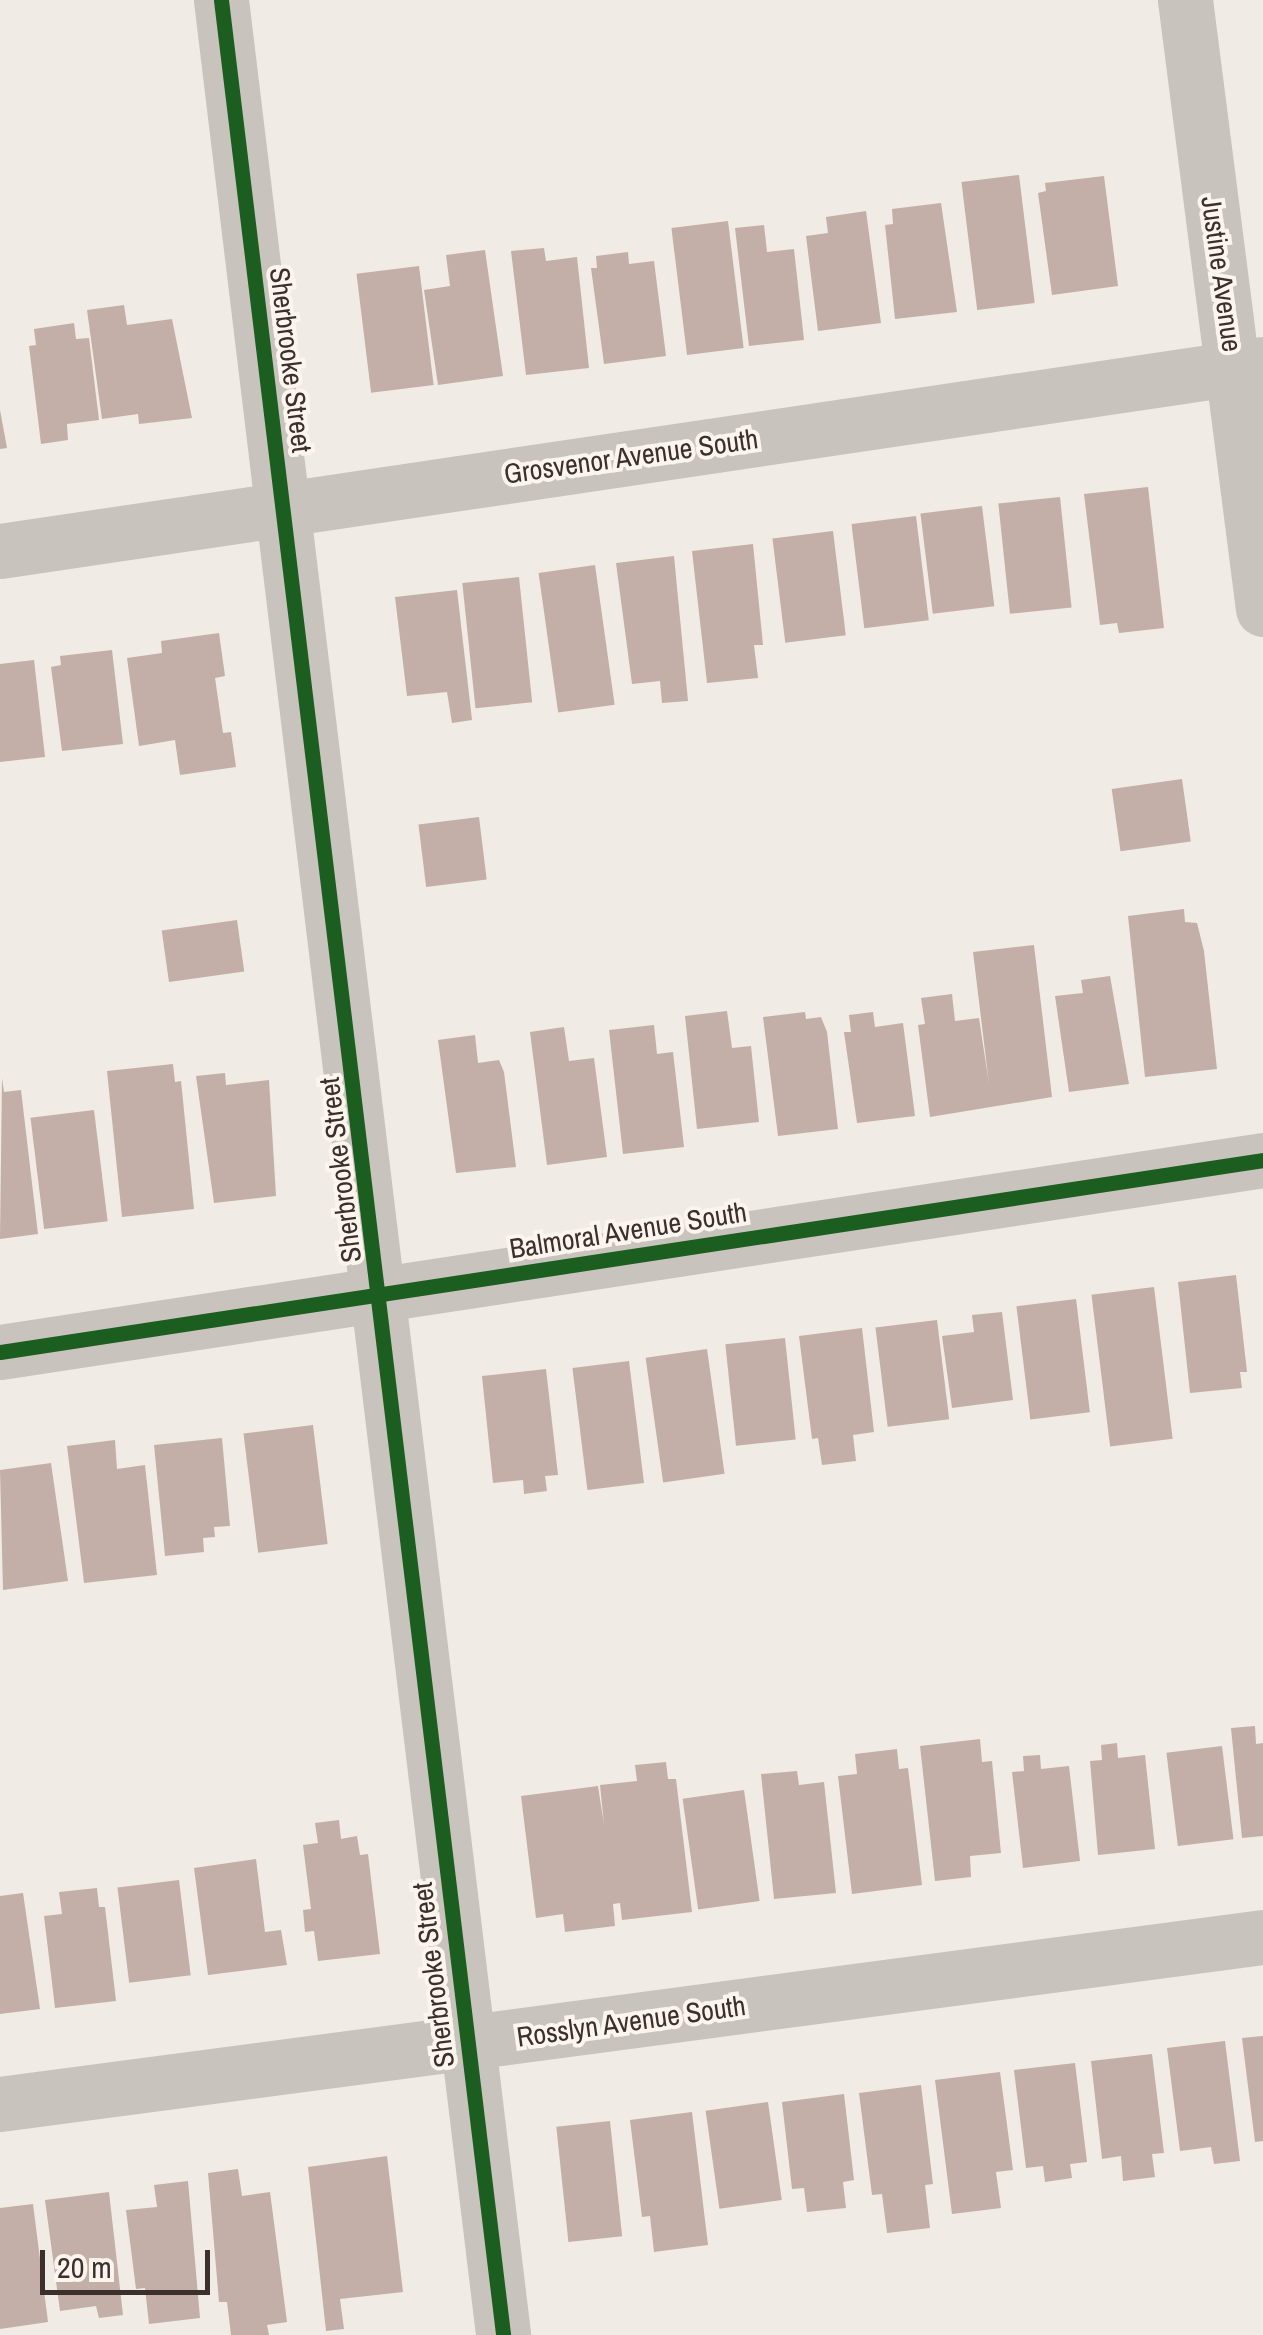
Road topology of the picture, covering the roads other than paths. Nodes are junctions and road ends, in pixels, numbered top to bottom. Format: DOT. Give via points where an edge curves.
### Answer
graph roads {
  1 [pos="221,0"];
  2 [pos="1185,0"];
  3 [pos="1249,366"];
  4 [pos="284,506"];
  5 [pos="0,551"];
  6 [pos="1263,608"];
  7 [pos="1263,1160"];
  8 [pos="380,1293"];
  9 [pos="0,1352"];
  10 [pos="1263,1937"];
  11 [pos="466,2043"];
  12 [pos="0,2104"];
  13 [pos="502,2335"];
  1 -- 4 [label="street, Sherbrooke Street"];
  2 -- 3 [label="street, Justine Avenue"];
  3 -- 4 [label="street, Grosvenor Avenue South"];
  3 -- 6 [label="street, Justine Avenue"];
  4 -- 5 [label="street, Grosvenor Avenue South"];
  4 -- 8 [label="street, Sherbrooke Street"];
  7 -- 8 [label="street, Balmoral Avenue South"];
  8 -- 9 [label="street, Balmoral Avenue South"];
  8 -- 11 [label="street, Sherbrooke Street"];
  10 -- 11 [label="street, Rosslyn Avenue South"];
  11 -- 12 [label="street, Rosslyn Avenue South"];
  11 -- 13 [label="street, Sherbrooke Street"];
}
